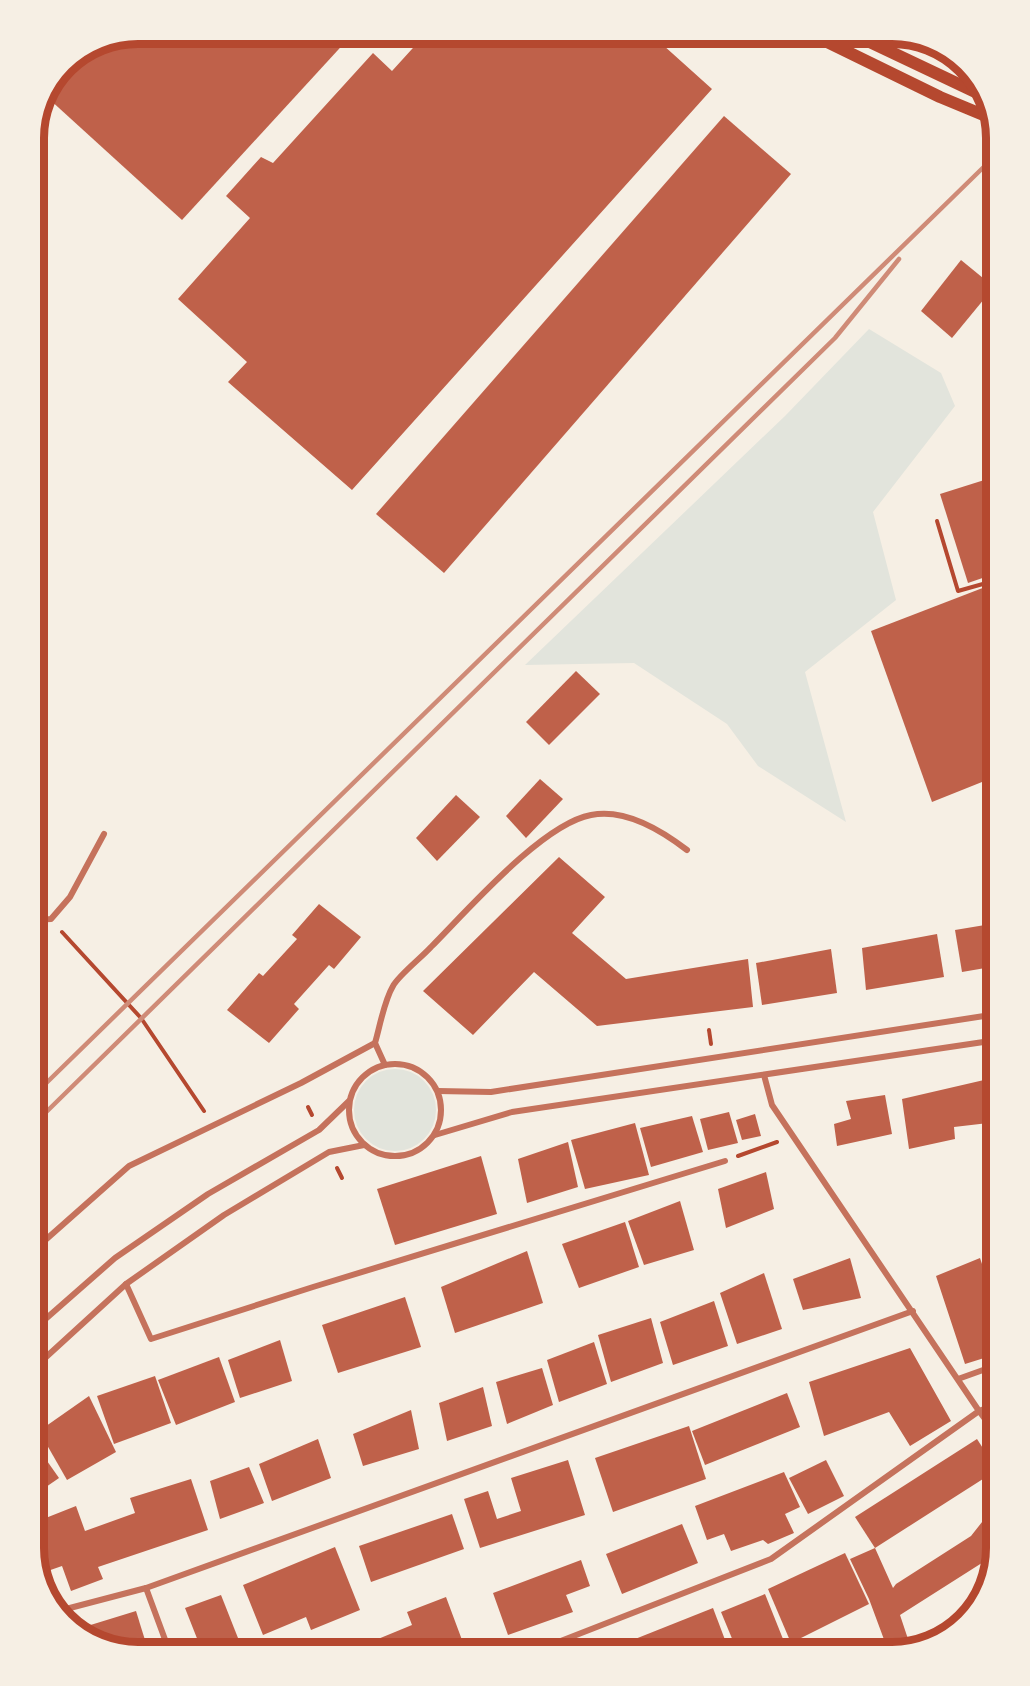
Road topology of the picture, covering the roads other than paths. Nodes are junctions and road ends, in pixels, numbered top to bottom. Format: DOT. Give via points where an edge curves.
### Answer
graph roads {
  1 [pos="831,44"];
  2 [pos="877,44"];
  3 [pos="968,82"];
  4 [pos="984,115"];
  5 [pos="104,834"];
  6 [pos="687,850"];
  7 [pos="44,919"];
  8 [pos="986,1016"];
  9 [pos="986,1042"];
  10 [pos="375,1043"];
  11 [pos="385,1065"];
  12 [pos="764,1075"];
  13 [pos="438,1091"];
  14 [pos="349,1101"];
  15 [pos="435,1135"];
  16 [pos="364,1145"];
  17 [pos="725,1161"];
  18 [pos="44,1241"];
  19 [pos="126,1284"];
  20 [pos="913,1311"];
  21 [pos="44,1320"];
  22 [pos="44,1359"];
  23 [pos="986,1369"];
  24 [pos="958,1379"];
  25 [pos="986,1408"];
  26 [pos="979,1411"];
  27 [pos="986,1420"];
  28 [pos="146,1588"];
  29 [pos="66,1609"];
  30 [pos="166,1642"];
  31 [pos="558,1642"];
  1 -- 4 [label="main road"];
  2 -- 3 [label="main road"];
  5 -- 7 [label="street" via="70,897 51,919"];
  6 -- 10 [label="street" via="649,826 621,816 593,814 561,827 488,890 393,986"];
  8 -- 13 [label="street" via="491,1092"];
  9 -- 12 [label="street"];
  10 -- 11 [label="street"];
  10 -- 18 [label="street" via="129,1166"];
  11 -- 13 [label="street" via="419,1070"];
  11 -- 14 [label="street" via="365,1075"];
  12 -- 15 [label="street" via="512,1112"];
  12 -- 20 [label="street" via="772,1105"];
  13 -- 15 [label="street" via="441,1120"];
  14 -- 16 [label="street" via="354,1133"];
  14 -- 21 [label="street" via="319,1130 208,1194 115,1258"];
  15 -- 16 [label="street" via="410,1155 378,1154"];
  16 -- 19 [label="street" via="329,1152 224,1215"];
  17 -- 19 [label="street" via="151,1339"];
  19 -- 22 [label="street"];
  20 -- 24 [label="street"];
  20 -- 28 [label="street"];
  23 -- 24 [label="street"];
  24 -- 26 [label="street"];
  25 -- 26 [label="street"];
  26 -- 27 [label="street"];
  26 -- 31 [label="street" via="771,1559"];
  28 -- 29 [label="street"];
  28 -- 30 [label="street"];
}
